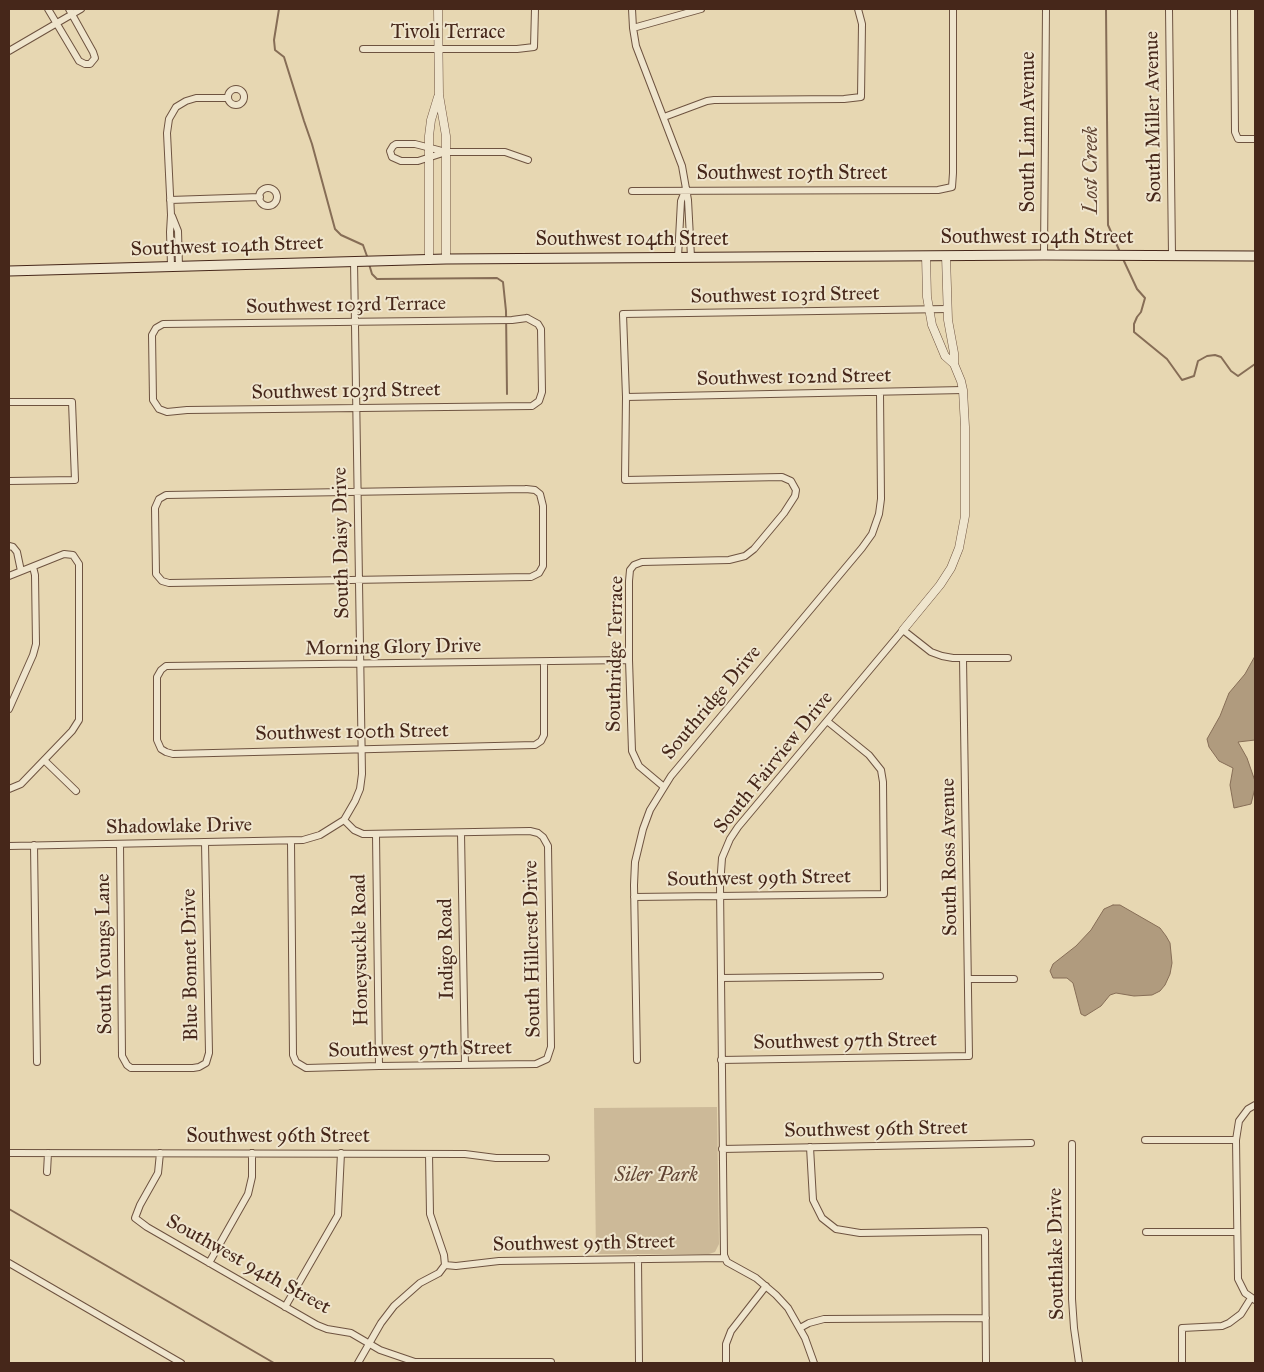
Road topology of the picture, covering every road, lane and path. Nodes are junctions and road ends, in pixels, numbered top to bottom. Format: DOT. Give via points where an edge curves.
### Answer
graph roads {
  1 [pos="48,9"];
  2 [pos="81,9"];
  3 [pos="438,9"];
  4 [pos="535,9"];
  5 [pos="632,9"];
  6 [pos="701,9"];
  7 [pos="858,9"];
  8 [pos="953,9"];
  9 [pos="1046,9"];
  10 [pos="1169,9"];
  11 [pos="1234,9"];
  12 [pos="70,11"];
  13 [pos="56,23"];
  14 [pos="633,28"];
  15 [pos="363,49"];
  16 [pos="438,49"];
  17 [pos="9,51"];
  18 [pos="439,95"];
  19 [pos="227,98"];
  20 [pos="664,117"];
  21 [pos="1255,138"];
  22 [pos="429,146"];
  23 [pos="446,152"];
  24 [pos="429,158"];
  25 [pos="528,160"];
  26 [pos="685,190"];
  27 [pos="632,191"];
  28 [pos="260,197"];
  29 [pos="170,200"];
  30 [pos="1044,255"];
  31 [pos="1172,255"];
  32 [pos="926,256"];
  33 [pos="946,256"];
  34 [pos="1255,256"];
  35 [pos="678,257"];
  36 [pos="691,257"];
  37 [pos="446,259"];
  38 [pos="429,260"];
  39 [pos="359,261"];
  40 [pos="175,266"];
  41 [pos="9,271"];
  42 [pos="929,309"];
  43 [pos="948,309"];
  44 [pos="355,322"];
  45 [pos="954,364"];
  46 [pos="963,390"];
  47 [pos="880,393"];
  48 [pos="626,397"];
  49 [pos="9,402"];
  50 [pos="536,403"];
  51 [pos="157,407"];
  52 [pos="356,408"];
  53 [pos="9,481"];
  54 [pos="357,492"];
  55 [pos="9,546"];
  56 [pos="33,567"];
  57 [pos="20,572"];
  58 [pos="9,576"];
  59 [pos="359,579"];
  60 [pos="903,630"];
  61 [pos="963,658"];
  62 [pos="1008,658"];
  63 [pos="629,660"];
  64 [pos="544,662"];
  65 [pos="360,664"];
  66 [pos="9,709"];
  67 [pos="827,721"];
  68 [pos="362,750"];
  69 [pos="164,751"];
  70 [pos="44,760"];
  71 [pos="664,787"];
  72 [pos="9,789"];
  73 [pos="76,791"];
  74 [pos="344,820"];
  75 [pos="461,833"];
  76 [pos="376,835"];
  77 [pos="292,842"];
  78 [pos="205,843"];
  79 [pos="120,844"];
  80 [pos="34,845"];
  81 [pos="9,846"];
  82 [pos="720,896"];
  83 [pos="634,897"];
  84 [pos="880,976"];
  85 [pos="721,978"];
  86 [pos="1014,978"];
  87 [pos="969,979"];
  88 [pos="969,1056"];
  89 [pos="637,1060"];
  90 [pos="721,1060"];
  91 [pos="545,1061"];
  92 [pos="37,1062"];
  93 [pos="125,1063"];
  94 [pos="465,1065"];
  95 [pos="379,1066"];
  96 [pos="1255,1105"];
  97 [pos="1145,1140"];
  98 [pos="1236,1140"];
  99 [pos="1031,1142"];
  100 [pos="1072,1144"];
  101 [pos="810,1147"];
  102 [pos="722,1149"];
  103 [pos="9,1153"];
  104 [pos="48,1153"];
  105 [pos="160,1153"];
  106 [pos="252,1154"];
  107 [pos="341,1154"];
  108 [pos="429,1154"];
  109 [pos="546,1158"];
  110 [pos="47,1172"];
  111 [pos="1146,1232"];
  112 [pos="1236,1232"];
  113 [pos="724,1258"];
  114 [pos="638,1259"];
  115 [pos="9,1263"];
  116 [pos="210,1263"];
  117 [pos="444,1265"];
  118 [pos="766,1286"];
  119 [pos="1253,1299"];
  120 [pos="285,1307"];
  121 [pos="986,1318"];
  122 [pos="800,1328"];
  123 [pos="369,1344"];
  124 [pos="181,1363"];
  125 [pos="358,1363"];
  126 [pos="551,1363"];
  127 [pos="639,1363"];
  128 [pos="726,1363"];
  129 [pos="814,1363"];
  130 [pos="986,1363"];
  131 [pos="1079,1363"];
  132 [pos="1182,1363"];
  1 -- 13 [label="street"];
  2 -- 12 [label="street"];
  3 -- 16 [label="street"];
  4 -- 16 [label="street, Tivoli Terrace" via="534,46"];
  5 -- 14 [label="street"];
  6 -- 14 [label="street"];
  7 -- 20 [label="street" via="862,24 861,97 714,100"];
  8 -- 26 [label="street, Southwest 105th Street" via="952,187 938,190"];
  9 -- 30 [label="street, South Linn Avenue"];
  10 -- 31 [label="street, South Miller Avenue"];
  11 -- 21 [label="street" via="1235,132 1238,139"];
  12 -- 13 [label="street"];
  12 -- 13 [label="street" via="94,52 92,63 79,61"];
  13 -- 17 [label="street"];
  14 -- 20 [label="street" via="640,60"];
  15 -- 16 [label="street, Tivoli Terrace"];
  16 -- 18 [label="street"];
  18 -- 22 [label="street" via="430,126"];
  18 -- 23 [label="street" via="446,128"];
  19 -- 29 [label="street" via="191,99 176,106 170,115 167,133"];
  20 -- 26 [label="street" via="682,166"];
  22 -- 23 [label="street"];
  22 -- 24 [label="street"];
  22 -- 24 [label="street" via="400,144 392,146 390,151 396,161"];
  23 -- 24 [label="street"];
  23 -- 25 [label="street" via="505,152"];
  23 -- 37 [label="street"];
  24 -- 38 [label="street"];
  26 -- 27 [label="street, Southwest 105th Street"];
  26 -- 35 [label="street" via="681,202"];
  26 -- 36 [label="street"];
  28 -- 29 [label="street"];
  29 -- 40 [label="street"];
  30 -- 31 [label="main road, Southwest 104th Street"];
  30 -- 33 [label="main road, Southwest 104th Street"];
  31 -- 34 [label="main road, Southwest 104th Street"];
  32 -- 33 [label="main road, Southwest 104th Street"];
  32 -- 36 [label="main road, Southwest 104th Street"];
  32 -- 42 [label="street, South Fairview Drive"];
  33 -- 43 [label="street, South Fairview Drive"];
  35 -- 36 [label="main road, Southwest 104th Street"];
  35 -- 37 [label="main road, Southwest 104th Street"];
  37 -- 38 [label="main road, Southwest 104th Street"];
  38 -- 39 [label="main road, Southwest 104th Street"];
  39 -- 40 [label="main road, Southwest 104th Street"];
  39 -- 44 [label="street, South Daisy Drive"];
  40 -- 41 [label="main road, Southwest 104th Street"];
  42 -- 43 [label="street, Southwest 103rd Street"];
  42 -- 45 [label="street, South Fairview Drive" via="940,346"];
  42 -- 48 [label="street, Southwest 103rd Street" via="623,314"];
  43 -- 45 [label="street, South Fairview Drive"];
  44 -- 50 [label="street, Southwest 103rd Terrace" via="527,318 536,322 541,329 542,392"];
  44 -- 51 [label="street, Southwest 103rd Terrace" via="167,324 156,328 152,337 153,394"];
  44 -- 52 [label="street, South Daisy Drive"];
  45 -- 46 [label="street, South Fairview Drive"];
  46 -- 47 [label="street, Southwest 102nd Street"];
  46 -- 60 [label="street, South Fairview Drive" via="966,504 963,533 946,576"];
  47 -- 48 [label="street, Southwest 102nd Street"];
  47 -- 71 [label="street, Southridge Drive" via="882,499 872,534"];
  48 -- 63 [label="street, Southridge Terrace" via="625,480 782,477 791,481 796,490 792,503 745,556 729,560 642,562 632,567 629,581"];
  49 -- 53 [label="street" via="72,402 75,480"];
  50 -- 52 [label="street, Southwest 103rd Street" via="527,407"];
  51 -- 52 [label="street, Southwest 103rd Street" via="167,412"];
  52 -- 54 [label="street, South Daisy Drive"];
  54 -- 59 [label="street, South Daisy Drive"];
  54 -- 59 [label="street" via="526,489 540,494 543,506 543,560 541,571 536,575"];
  54 -- 59 [label="street" via="170,495 158,499 155,508 156,569 159,578 169,583"];
  55 -- 57 [label="street" via="17,552"];
  56 -- 57 [label="street"];
  56 -- 66 [label="street" via="36,644"];
  56 -- 70 [label="street" via="64,554 73,555 79,564 80,717 76,726"];
  57 -- 58 [label="street"];
  59 -- 65 [label="street, South Daisy Drive"];
  60 -- 61 [label="street" via="937,655"];
  60 -- 67 [label="street, South Fairview Drive"];
  61 -- 62 [label="street"];
  61 -- 87 [label="street, South Ross Avenue"];
  63 -- 64 [label="street, Morning Glory Drive"];
  63 -- 71 [label="street, Southridge Terrace" via="633,757"];
  64 -- 65 [label="street, Morning Glory Drive"];
  64 -- 68 [label="street, Southwest 100th Street" via="544,735 535,745"];
  65 -- 68 [label="street, South Daisy Drive"];
  65 -- 69 [label="street, Morning Glory Drive" via="165,667 159,671 157,680 157,740"];
  67 -- 82 [label="street, South Fairview Drive" via="730,839 722,858"];
  67 -- 82 [label="street, Southwest 99th Street" via="869,755 881,770 884,894"];
  68 -- 69 [label="street, Southwest 100th Street" via="173,754"];
  68 -- 74 [label="street, South Daisy Drive" via="360,789"];
  70 -- 72 [label="street" via="21,784"];
  70 -- 73 [label="street"];
  71 -- 83 [label="street, Southridge Drive" via="650,810 639,842"];
  74 -- 76 [label="street" via="360,833"];
  74 -- 77 [label="street, Shadowlake Drive" via="314,838"];
  75 -- 76 [label="street"];
  75 -- 91 [label="street, South Hillcrest Drive" via="530,831 543,837 548,846 551,1047"];
  75 -- 94 [label="street, Indigo Road"];
  76 -- 95 [label="street, Honeysuckle Road"];
  77 -- 78 [label="street, Shadowlake Drive"];
  77 -- 95 [label="street, Southwest 97th Street" via="293,1055 296,1062 306,1068"];
  78 -- 79 [label="street, Shadowlake Drive"];
  78 -- 93 [label="street, Blue Bonnet Drive" via="209,1057 203,1065 193,1068 134,1068"];
  79 -- 80 [label="street, Shadowlake Drive"];
  79 -- 93 [label="street, South Youngs Lane" via="122,1053"];
  80 -- 81 [label="street, Shadowlake Drive"];
  80 -- 92 [label="street"];
  82 -- 83 [label="street, Southwest 99th Street"];
  82 -- 85 [label="street, South Fairview Drive"];
  83 -- 89 [label="street, Southridge Drive"];
  84 -- 85 [label="street"];
  85 -- 90 [label="street, South Fairview Drive"];
  86 -- 87 [label="street"];
  87 -- 88 [label="street, South Ross Avenue"];
  88 -- 90 [label="street, Southwest 97th Street"];
  90 -- 102 [label="street, South Fairview Drive"];
  91 -- 94 [label="street, Southwest 97th Street" via="536,1064"];
  94 -- 95 [label="street, Southwest 97th Street"];
  96 -- 98 [label="street" via="1239,1120"];
  97 -- 98 [label="street"];
  98 -- 112 [label="street"];
  99 -- 101 [label="street, Southwest 96th Street"];
  100 -- 131 [label="street, Southlake Drive" via="1072,1299"];
  101 -- 102 [label="street, Southwest 96th Street"];
  101 -- 121 [label="street" via="814,1206 836,1229 860,1233 986,1231"];
  102 -- 113 [label="street, South Fairview Drive"];
  103 -- 104 [label="street, Southwest 96th Street"];
  104 -- 105 [label="street, Southwest 96th Street"];
  104 -- 110 [label="street"];
  105 -- 106 [label="street, Southwest 96th Street"];
  105 -- 116 [label="street, Southwest 94th Street" via="158,1173 135,1218"];
  106 -- 107 [label="street, Southwest 96th Street"];
  106 -- 116 [label="street" via="248,1194"];
  107 -- 108 [label="street, Southwest 96th Street"];
  107 -- 120 [label="street" via="338,1215"];
  108 -- 109 [label="street, Southwest 96th Street"];
  108 -- 117 [label="street" via="430,1214 444,1255"];
  111 -- 112 [label="street"];
  112 -- 119 [label="street" via="1238,1279 1240,1286"];
  113 -- 114 [label="street, Southwest 95th Street"];
  113 -- 118 [label="street"];
  114 -- 117 [label="street, Southwest 95th Street"];
  114 -- 127 [label="street"];
  115 -- 124 [label="street"];
  116 -- 120 [label="street, Southwest 94th Street"];
  117 -- 123 [label="street" via="439,1273 420,1283 394,1306"];
  118 -- 122 [label="street" via="782,1301"];
  118 -- 128 [label="street" via="730,1335"];
  119 -- 132 [label="street" via="1230,1323 1182,1328"];
  120 -- 123 [label="street, Southwest 94th Street" via="323,1327 351,1333"];
  121 -- 122 [label="street" via="821,1319"];
  121 -- 130 [label="street"];
  122 -- 129 [label="street"];
  123 -- 125 [label="street"];
  123 -- 126 [label="street, Southwest 94th Street" via="415,1362"];
}
